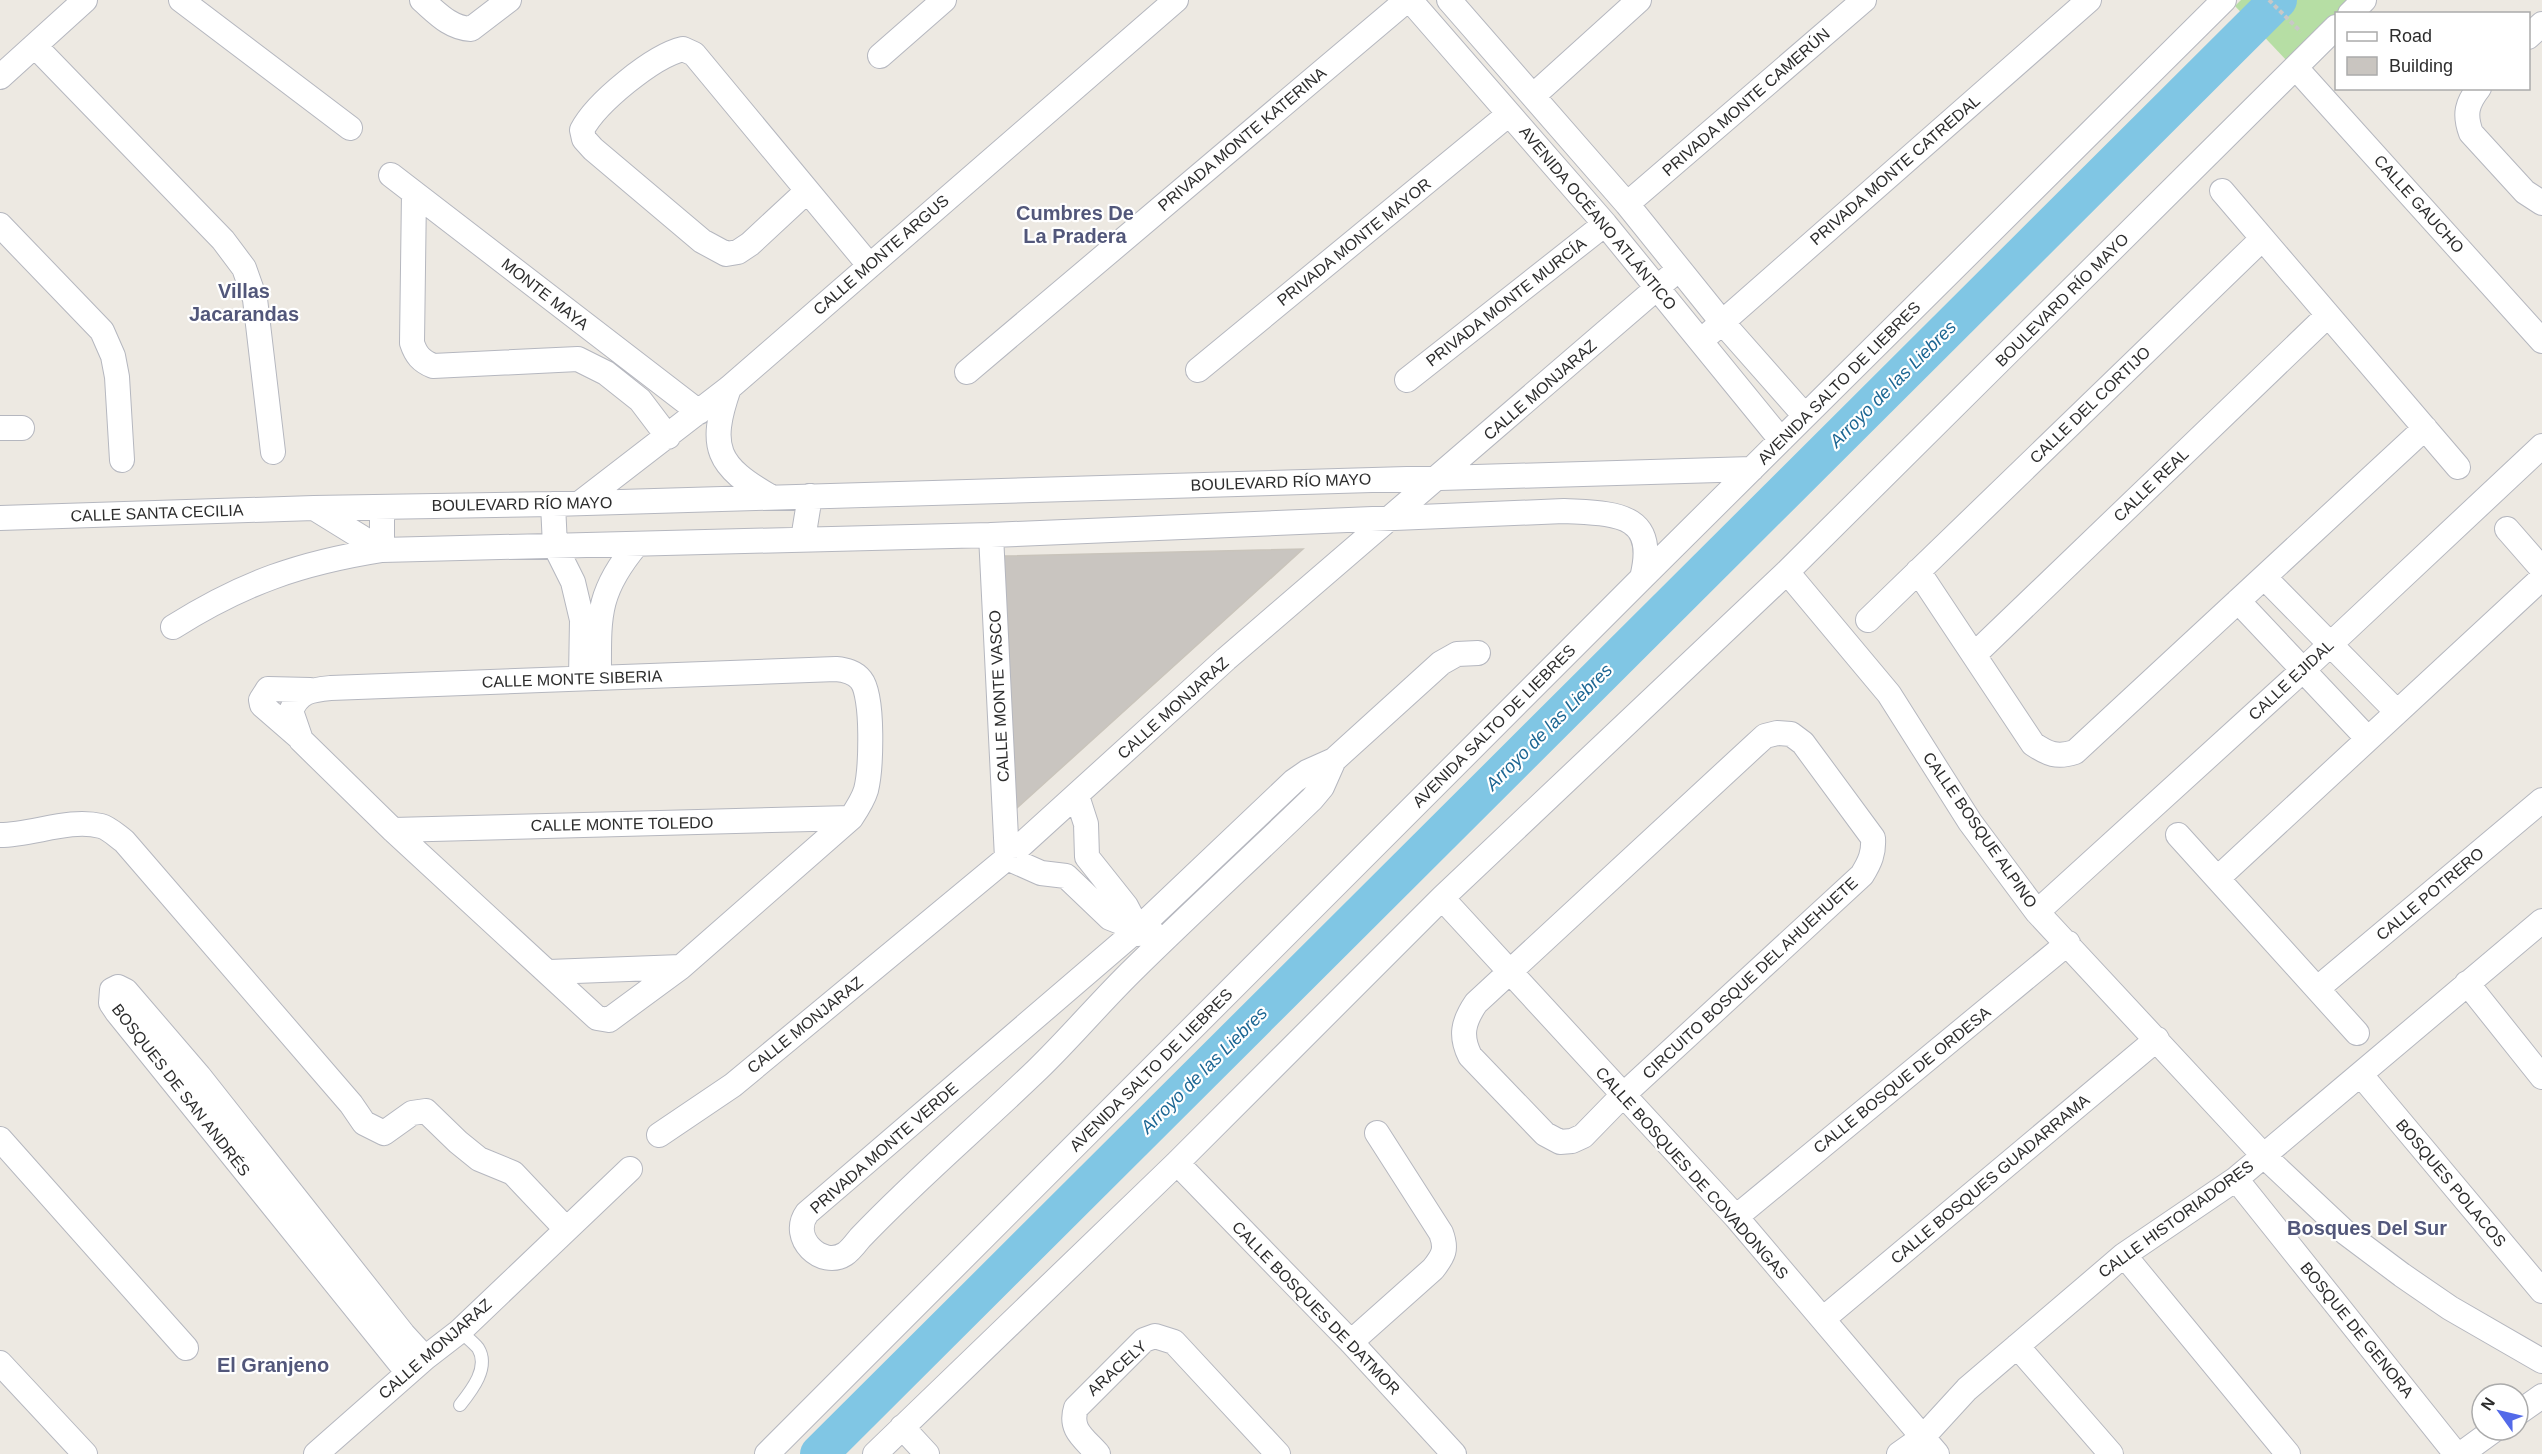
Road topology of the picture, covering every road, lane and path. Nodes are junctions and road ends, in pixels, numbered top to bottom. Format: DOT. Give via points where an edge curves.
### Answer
graph roads {
  1 [pos="181,0"];
  2 [pos="422,0"];
  3 [pos="508,0"];
  4 [pos="944,0"];
  5 [pos="1176,0"];
  6 [pos="1408,0"];
  7 [pos="1449,0"];
  8 [pos="1639,0"];
  9 [pos="1864,0"];
  10 [pos="2089,0"];
  11 [pos="2224,0"];
  12 [pos="2269,0"];
  13 [pos="2364,0"];
  14 [pos="73,4"];
  15 [pos="2352,12"];
  16 [pos="2542,24"];
  17 [pos="2335,29"];
  18 [pos="2301,33"];
  19 [pos="2530,36"];
  20 [pos="35,46"];
  21 [pos="880,56"];
  22 [pos="2296,68"];
  23 [pos="0,76"];
  24 [pos="2478,90"];
  25 [pos="1533,96"];
  26 [pos="1509,114"];
  27 [pos="350,128"];
  28 [pos="391,175"];
  29 [pos="2222,191"];
  30 [pos="806,192"];
  31 [pos="414,193"];
  32 [pos="2542,203"];
  33 [pos="1627,204"];
  34 [pos="1605,224"];
  35 [pos="0,225"];
  36 [pos="2262,239"];
  37 [pos="869,265"];
  38 [pos="1678,269"];
  39 [pos="1657,288"];
  40 [pos="2328,315"];
  41 [pos="1722,322"];
  42 [pos="1701,341"];
  43 [pos="2542,341"];
  44 [pos="620,352"];
  45 [pos="1198,370"];
  46 [pos="967,372"];
  47 [pos="606,373"];
  48 [pos="1407,380"];
  49 [pos="729,388"];
  50 [pos="699,412"];
  51 [pos="1805,416"];
  52 [pos="2426,428"];
  53 [pos="668,437"];
  54 [pos="1781,440"];
  55 [pos="2542,446"];
  56 [pos="273,452"];
  57 [pos="122,460"];
  58 [pos="2458,467"];
  59 [pos="1752,469"];
  60 [pos="1439,478"];
  61 [pos="810,496"];
  62 [pos="771,497"];
  63 [pos="553,504"];
  64 [pos="580,504"];
  65 [pos="382,507"];
  66 [pos="315,508"];
  67 [pos="0,518"];
  68 [pos="1387,520"];
  69 [pos="2507,529"];
  70 [pos="991,535"];
  71 [pos="803,539"];
  72 [pos="637,544"];
  73 [pos="555,546"];
  74 [pos="382,550"];
  75 [pos="2542,569"];
  76 [pos="1918,571"];
  77 [pos="1787,572"];
  78 [pos="2264,577"];
  79 [pos="1642,578"];
  80 [pos="2542,578"];
  81 [pos="2238,601"];
  82 [pos="1868,620"];
  83 [pos="173,627"];
  84 [pos="2330,643"];
  85 [pos="1478,653"];
  86 [pos="1974,655"];
  87 [pos="2303,670"];
  88 [pos="590,678"];
  89 [pos="310,690"];
  90 [pos="2397,712"];
  91 [pos="2368,739"];
  92 [pos="302,740"];
  93 [pos="1334,760"];
  94 [pos="1077,796"];
  95 [pos="2542,800"];
  96 [pos="850,818"];
  97 [pos="393,830"];
  98 [pos="0,835"];
  99 [pos="2178,835"];
  100 [pos="1087,857"];
  101 [pos="1007,858"];
  102 [pos="1066,876"];
  103 [pos="2217,878"];
  104 [pos="1442,898"];
  105 [pos="2037,912"];
  106 [pos="2542,921"];
  107 [pos="1138,929"];
  108 [pos="1173,931"];
  109 [pos="2068,944"];
  110 [pos="681,967"];
  111 [pos="1136,967"];
  112 [pos="549,972"];
  113 [pos="1510,972"];
  114 [pos="2467,983"];
  115 [pos="2318,988"];
  116 [pos="2357,1033"];
  117 [pos="2157,1039"];
  118 [pos="171,1062"];
  119 [pos="2361,1075"];
  120 [pos="2542,1077"];
  121 [pos="1622,1096"];
  122 [pos="1377,1133"];
  123 [pos="659,1135"];
  124 [pos="0,1139"];
  125 [pos="2263,1155"];
  126 [pos="1177,1163"];
  127 [pos="630,1169"];
  128 [pos="2236,1179"];
  129 [pos="1736,1217"];
  130 [pos="566,1229"];
  131 [pos="2124,1255"];
  132 [pos="2542,1291"];
  133 [pos="1823,1319"];
  134 [pos="460,1331"];
  135 [pos="1351,1342"];
  136 [pos="2017,1346"];
  137 [pos="186,1348"];
  138 [pos="2542,1361"];
  139 [pos="0,1363"];
  140 [pos="417,1365"];
  141 [pos="460,1405"];
  142 [pos="902,1427"];
  143 [pos="2478,1442"];
  144 [pos="1930,1446"];
  145 [pos="85,1454"];
  146 [pos="316,1454"];
  147 [pos="767,1454"];
  148 [pos="875,1454"];
  149 [pos="927,1454"];
  150 [pos="1098,1454"];
  151 [pos="1278,1454"];
  152 [pos="1454,1454"];
  153 [pos="1899,1454"];
  154 [pos="2111,1454"];
  155 [pos="2288,1454"];
  156 [pos="2456,1454"];
  157 [pos="2461,1454"];
  1 -- 27 [label="street"];
  2 -- 3 [label="street" via="446,21 471,29"];
  4 -- 21 [label="street"];
  5 -- 37 [label="street, CALLE MONTE ARGUS"];
  6 -- 26 [label="street, AVENIDA OCÉANO ATLÁNTICO"];
  6 -- 46 [label="street, PRIVADA MONTE KATERINA"];
  7 -- 25 [label="street, AVENIDA OCÉANO ATLÁNTICO"];
  8 -- 25 [label="street"];
  9 -- 33 [label="street, PRIVADA MONTE CAMERÚN"];
  10 -- 41 [label="street, PRIVADA MONTE CATREDAL"];
  11 -- 51 [label="street, AVENIDA SALTO DE LIEBRES"];
  12 -- 18 [label="path"];
  13 -- 15 [label="street"];
  14 -- 20 [label="street"];
  16 -- 19 [label="street"];
  17 -- 22 [label="street, BOULEVARD RÍO MAYO"];
  20 -- 23 [label="street"];
  20 -- 56 [label="street" via="223,240 244,268 255,298"];
  22 -- 43 [label="street, CALLE GAUCHO"];
  22 -- 77 [label="street, BOULEVARD RÍO MAYO"];
  24 -- 32 [label="street" via="2467,108 2471,132 2525,192"];
  25 -- 33 [label="street, AVENIDA OCÉANO ATLÁNTICO"];
  26 -- 34 [label="street, AVENIDA OCÉANO ATLÁNTICO"];
  26 -- 45 [label="street, PRIVADA MONTE MAYOR"];
  28 -- 31 [label="street, MONTE MAYA"];
  29 -- 36 [label="street"];
  30 -- 30 [label="street" via="705,65 683,50 660,57 601,105 582,130 593,149 702,241 726,254 750,244"];
  30 -- 37 [label="street"];
  31 -- 44 [label="street, MONTE MAYA"];
  31 -- 47 [label="street" via="412,343 424,363 433,366 578,359"];
  33 -- 38 [label="street, AVENIDA OCÉANO ATLÁNTICO"];
  34 -- 39 [label="street, AVENIDA OCÉANO ATLÁNTICO"];
  34 -- 48 [label="street, PRIVADA MONTE MURCÍA"];
  35 -- 57 [label="street" via="102,331 113,356"];
  36 -- 40 [label="street"];
  36 -- 76 [label="street, CALLE DEL CORTIJO"];
  37 -- 49 [label="street, CALLE MONTE ARGUS"];
  38 -- 39 [label="street, CALLE MONJARAZ"];
  38 -- 41 [label="street, AVENIDA OCÉANO ATLÁNTICO"];
  39 -- 42 [label="street, AVENIDA OCÉANO ATLÁNTICO"];
  39 -- 60 [label="street, CALLE MONJARAZ"];
  40 -- 52 [label="street"];
  40 -- 86 [label="street, CALLE REAL"];
  41 -- 42 [label="street, PRIVADA MONTE CATREDAL"];
  41 -- 51 [label="street, AVENIDA OCÉANO ATLÁNTICO"];
  42 -- 54 [label="street, AVENIDA OCÉANO ATLÁNTICO"];
  44 -- 47 [label="street"];
  44 -- 50 [label="street, MONTE MAYA"];
  47 -- 53 [label="street" via="640,400"];
  49 -- 50 [label="street, CALLE MONTE ARGUS"];
  49 -- 62 [label="street" via="717,430 720,450 732,470 747,484"];
  50 -- 53 [label="street, CALLE MONTE ARGUS"];
  51 -- 54 [label="street, AVENIDA SALTO DE LIEBRES"];
  52 -- 58 [label="street"];
  52 -- 78 [label="street"];
  53 -- 64 [label="street, CALLE MONTE ARGUS"];
  54 -- 59 [label="street, AVENIDA SALTO DE LIEBRES"];
  55 -- 84 [label="street, CALLE EJIDAL"];
  59 -- 60 [label="street, BOULEVARD RÍO MAYO"];
  59 -- 79 [label="street, AVENIDA SALTO DE LIEBRES"];
  60 -- 61 [label="street, BOULEVARD RÍO MAYO"];
  60 -- 68 [label="street, CALLE MONJARAZ"];
  61 -- 62 [label="street, BOULEVARD RÍO MAYO"];
  61 -- 71 [label="street"];
  62 -- 64 [label="street, BOULEVARD RÍO MAYO"];
  63 -- 64 [label="street, BOULEVARD RÍO MAYO"];
  63 -- 65 [label="street, BOULEVARD RÍO MAYO"];
  63 -- 73 [label="street"];
  65 -- 66 [label="street, BOULEVARD RÍO MAYO"];
  65 -- 74 [label="street"];
  66 -- 67 [label="street, CALLE SANTA CECILIA"];
  66 -- 74 [label="street"];
  68 -- 70 [label="street"];
  68 -- 79 [label="street" via="1564,511 1616,515 1640,531 1646,543"];
  68 -- 94 [label="street, CALLE MONJARAZ" via="1226,659"];
  69 -- 75 [label="street"];
  70 -- 71 [label="street"];
  70 -- 101 [label="street, CALLE MONTE VASCO"];
  71 -- 72 [label="street"];
  72 -- 73 [label="street"];
  72 -- 88 [label="street" via="604,597"];
  73 -- 74 [label="street"];
  73 -- 88 [label="street" via="578,600"];
  74 -- 83 [label="street" via="338,557 262,579 211,603"];
  76 -- 82 [label="street, CALLE DEL CORTIJO"];
  76 -- 86 [label="street"];
  77 -- 104 [label="street"];
  77 -- 105 [label="street, CALLE BOSQUE ALPINO" via="1889,694 1971,822"];
  78 -- 81 [label="street"];
  78 -- 84 [label="street"];
  79 -- 147 [label="street, AVENIDA SALTO DE LIEBRES"];
  80 -- 90 [label="street"];
  81 -- 86 [label="street" via="2075,752 2063,756 2049,755 2033,744"];
  81 -- 87 [label="street"];
  84 -- 87 [label="street, CALLE EJIDAL"];
  84 -- 90 [label="street"];
  85 -- 93 [label="street, PRIVADA MONTE VERDE" via="1457,654 1441,663"];
  87 -- 91 [label="street"];
  87 -- 105 [label="street, CALLE EJIDAL"];
  88 -- 89 [label="street, CALLE MONTE SIBERIA"];
  88 -- 96 [label="street, CALLE MONTE SIBERIA" via="847,670 861,680 869,708 866,790"];
  89 -- 92 [label="street, CALLE MONTE SIBERIA" via="301,694 291,711"];
  89 -- 92 [label="street" via="268,689 261,700"];
  90 -- 91 [label="street"];
  91 -- 103 [label="street"];
  92 -- 97 [label="street, CALLE MONTE SIBERIA"];
  93 -- 107 [label="street, PRIVADA MONTE VERDE" via="1294,781"];
  93 -- 108 [label="street, PRIVADA MONTE VERDE" via="1312,800"];
  94 -- 100 [label="street" via="1086,824"];
  94 -- 101 [label="street, CALLE MONJARAZ"];
  95 -- 115 [label="street, CALLE POTRERO"];
  96 -- 97 [label="street, CALLE MONTE TOLEDO"];
  96 -- 110 [label="street, CALLE MONTE SIBERIA"];
  97 -- 112 [label="street, CALLE MONTE SIBERIA"];
  98 -- 130 [label="street" via="76,823 103,826 124,841 364,1123 384,1133 412,1113 426,1111 479,1159 513,1173"];
  99 -- 103 [label="street"];
  100 -- 102 [label="street" via="1079,870"];
  100 -- 107 [label="street" via="1126,906"];
  101 -- 102 [label="street" via="1041,873"];
  101 -- 123 [label="street, CALLE MONJARAZ" via="733,1085"];
  102 -- 107 [label="street" via="1110,918"];
  103 -- 115 [label="street"];
  104 -- 113 [label="street, CALLE BOSQUES DE COVADONGAS"];
  104 -- 126 [label="street"];
  105 -- 109 [label="street, CALLE BOSQUE ALPINO"];
  106 -- 114 [label="street, CALLE HISTORIADORES"];
  107 -- 108 [label="street"];
  107 -- 111 [label="street"];
  107 -- 111 [label="street, PRIVADA MONTE VERDE" via="807,1213 800,1228 809,1247 823,1256 844,1255 1039,1068"];
  108 -- 111 [label="street, PRIVADA MONTE VERDE"];
  109 -- 117 [label="street, CALLE BOSQUE ALPINO"];
  109 -- 129 [label="street, CALLE BOSQUE DE ORDESA"];
  110 -- 112 [label="street"];
  110 -- 112 [label="street, CALLE MONTE SIBERIA" via="609,1020 597,1018"];
  113 -- 121 [label="street, CALLE BOSQUES DE COVADONGAS"];
  113 -- 121 [label="street, CIRCUITO BOSQUE DEL AHUEHUETE" via="1467,1015 1463,1037 1470,1056 1545,1134 1560,1142 1583,1136"];
  113 -- 121 [label="street, CIRCUITO BOSQUE DEL AHUEHUETE" via="1765,736 1791,734 1803,743 1873,838 1869,864"];
  114 -- 119 [label="street, CALLE HISTORIADORES"];
  114 -- 120 [label="street"];
  115 -- 116 [label="street"];
  117 -- 125 [label="street, CALLE BOSQUE ALPINO"];
  117 -- 133 [label="street, CALLE BOSQUES GUADARRAMA"];
  118 -- 140 [label="street, BOSQUES DE SAN ANDRÉS"];
  119 -- 125 [label="street, CALLE HISTORIADORES"];
  119 -- 132 [label="street, BOSQUES POLACOS"];
  121 -- 129 [label="street, CALLE BOSQUES DE COVADONGAS"];
  122 -- 135 [label="street" via="1446,1245 1433,1269"];
  124 -- 137 [label="street"];
  125 -- 128 [label="street, CALLE HISTORIADORES"];
  125 -- 138 [label="street, CALLE BOSQUE ALPINO" via="2346,1233 2402,1275"];
  126 -- 135 [label="street, CALLE BOSQUES DE DATMOR"];
  126 -- 142 [label="street"];
  127 -- 130 [label="street, CALLE MONJARAZ"];
  128 -- 131 [label="street, CALLE HISTORIADORES"];
  128 -- 156 [label="street, BOSQUE DE GENORA"];
  129 -- 133 [label="street, CALLE BOSQUES DE COVADONGAS"];
  130 -- 134 [label="street, CALLE MONJARAZ"];
  131 -- 136 [label="street, CALLE HISTORIADORES"];
  131 -- 155 [label="street"];
  133 -- 144 [label="street, CALLE BOSQUES DE COVADONGAS"];
  134 -- 140 [label="street, CALLE MONJARAZ"];
  134 -- 141 [label="lane" via="478,1348 482,1360 479,1376"];
  135 -- 152 [label="street, CALLE BOSQUES DE DATMOR"];
  136 -- 144 [label="street, CALLE HISTORIADORES" via="1967,1389"];
  136 -- 154 [label="street"];
  139 -- 145 [label="street"];
  140 -- 146 [label="street, CALLE MONJARAZ"];
  142 -- 148 [label="street"];
  142 -- 149 [label="street"];
  143 -- 157 [label="street"];
  144 -- 153 [label="street, CALLE HISTORIADORES"];
  150 -- 151 [label="street, ARACELY" via="1074,1427 1076,1408 1144,1340 1155,1336 1174,1342"];
}
